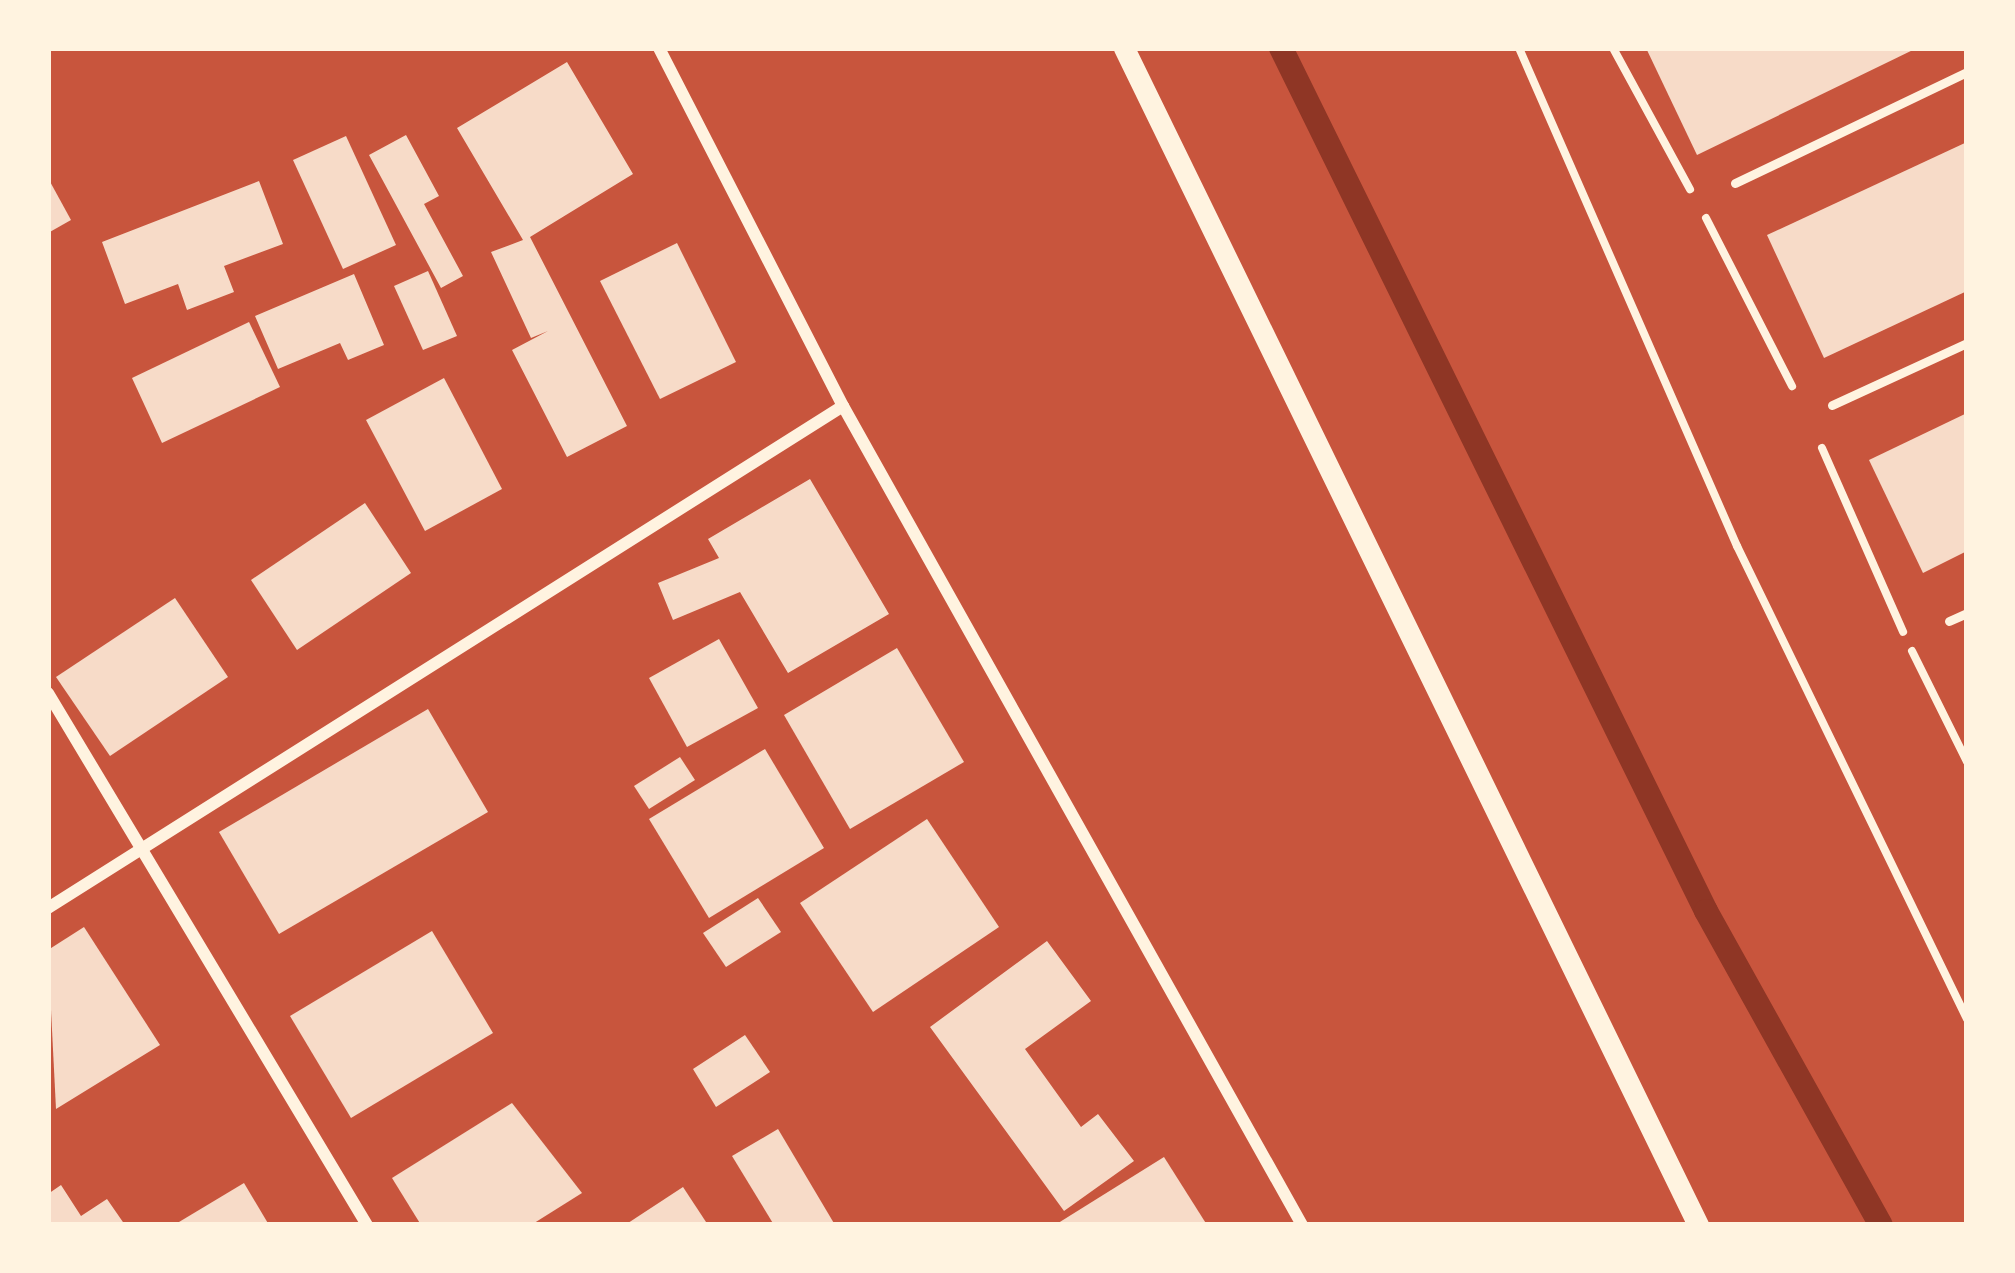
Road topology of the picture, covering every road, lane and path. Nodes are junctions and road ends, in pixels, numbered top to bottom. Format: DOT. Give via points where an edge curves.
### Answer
graph roads {
  1 [pos="659,48"];
  2 [pos="1124,48"];
  3 [pos="1519,48"];
  4 [pos="1967,73"];
  5 [pos="1735,183"];
  6 [pos="1967,343"];
  7 [pos="1832,405"];
  8 [pos="843,406"];
  9 [pos="1967,613"];
  10 [pos="1949,621"];
  11 [pos="48,693"];
  12 [pos="142,849"];
  13 [pos="48,908"];
  14 [pos="1967,1019"];
  15 [pos="368,1225"];
  16 [pos="1302,1225"];
  17 [pos="1698,1225"];
  1 -- 8 [label="street"];
  2 -- 17 [label="street"];
  3 -- 14 [label="path" via="1737,546"];
  4 -- 5 [label="lane"];
  6 -- 7 [label="lane"];
  8 -- 12 [label="street"];
  8 -- 16 [label="street"];
  9 -- 10 [label="lane"];
  11 -- 12 [label="street"];
  12 -- 13 [label="street"];
  12 -- 15 [label="street"];
}
